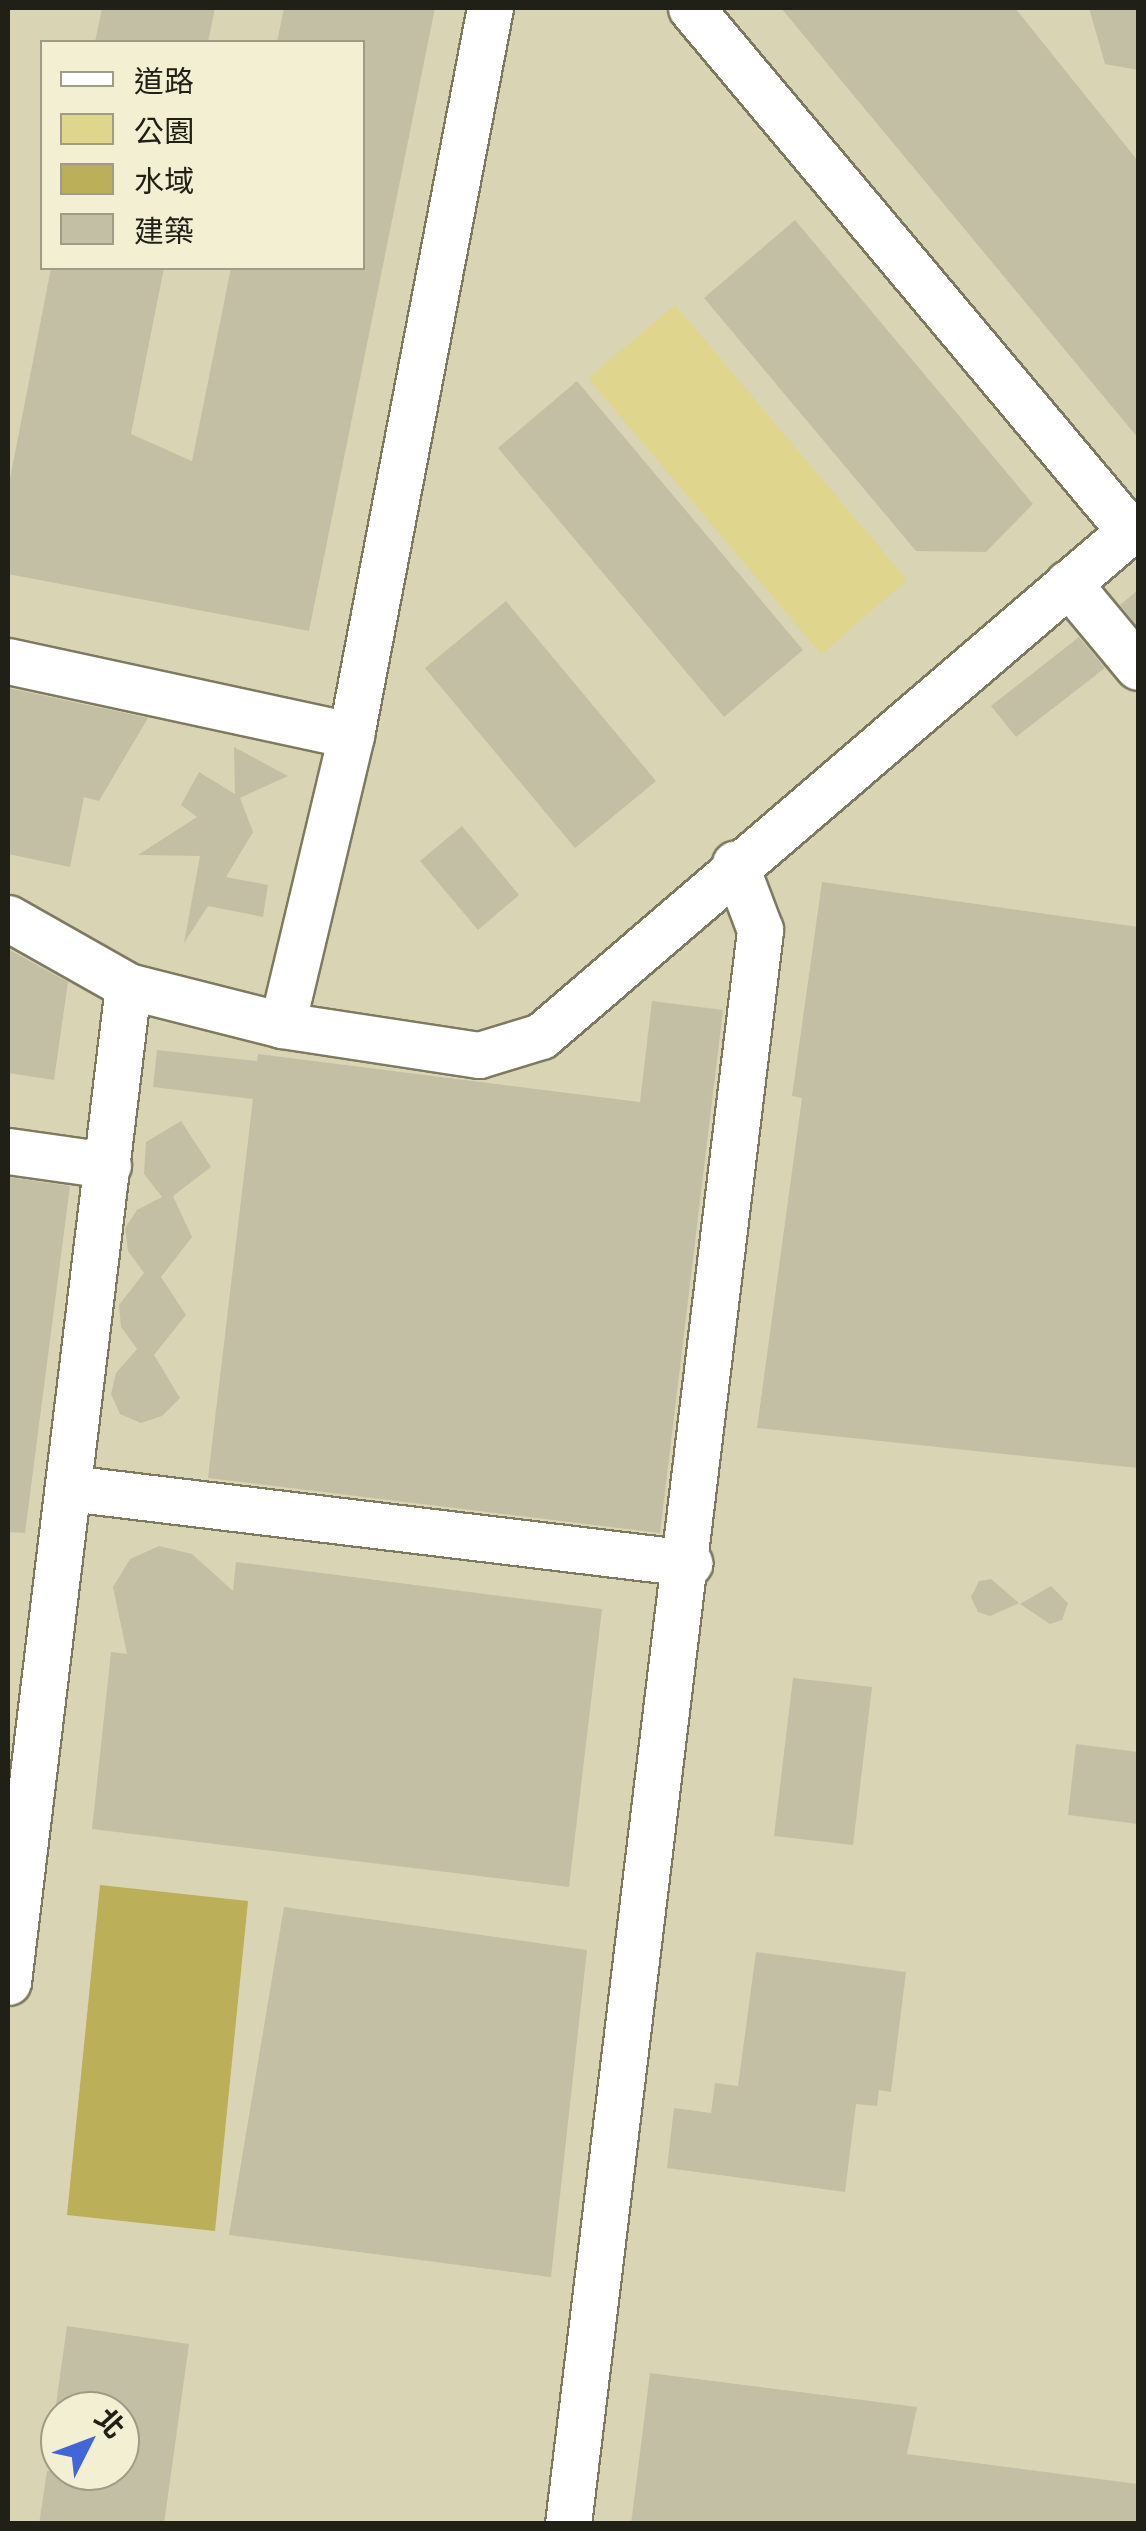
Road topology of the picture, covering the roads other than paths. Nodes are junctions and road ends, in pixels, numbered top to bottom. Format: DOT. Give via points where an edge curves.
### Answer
graph roads {
  1 [pos="490,8"];
  2 [pos="690,8"];
  3 [pos="1134,527"];
  4 [pos="1068,583"];
  5 [pos="8,662"];
  6 [pos="1138,666"];
  7 [pos="351,735"];
  8 [pos="735,864"];
  9 [pos="8,918"];
  10 [pos="128,986"];
  11 [pos="282,1025"];
  12 [pos="8,1151"];
  13 [pos="108,1164"];
  14 [pos="68,1488"];
  15 [pos="689,1563"];
  16 [pos="27,1648"];
  17 [pos="8,1982"];
  18 [pos="568,2524"];
  1 -- 7 [label="lane"];
  2 -- 3 [label="lane"];
  3 -- 4 [label="lane"];
  4 -- 6 [label="lane"];
  4 -- 8 [label="lane"];
  5 -- 7 [label="lane"];
  7 -- 11 [label="lane"];
  8 -- 11 [label="lane" via="541,1036 479,1055"];
  8 -- 15 [label="lane" via="760,930"];
  9 -- 10 [label="lane"];
  10 -- 11 [label="lane"];
  10 -- 13 [label="lane"];
  12 -- 13 [label="lane"];
  13 -- 14 [label="lane"];
  14 -- 15 [label="lane"];
  14 -- 16 [label="lane"];
  15 -- 18 [label="lane"];
  16 -- 17 [label="lane"];
}
